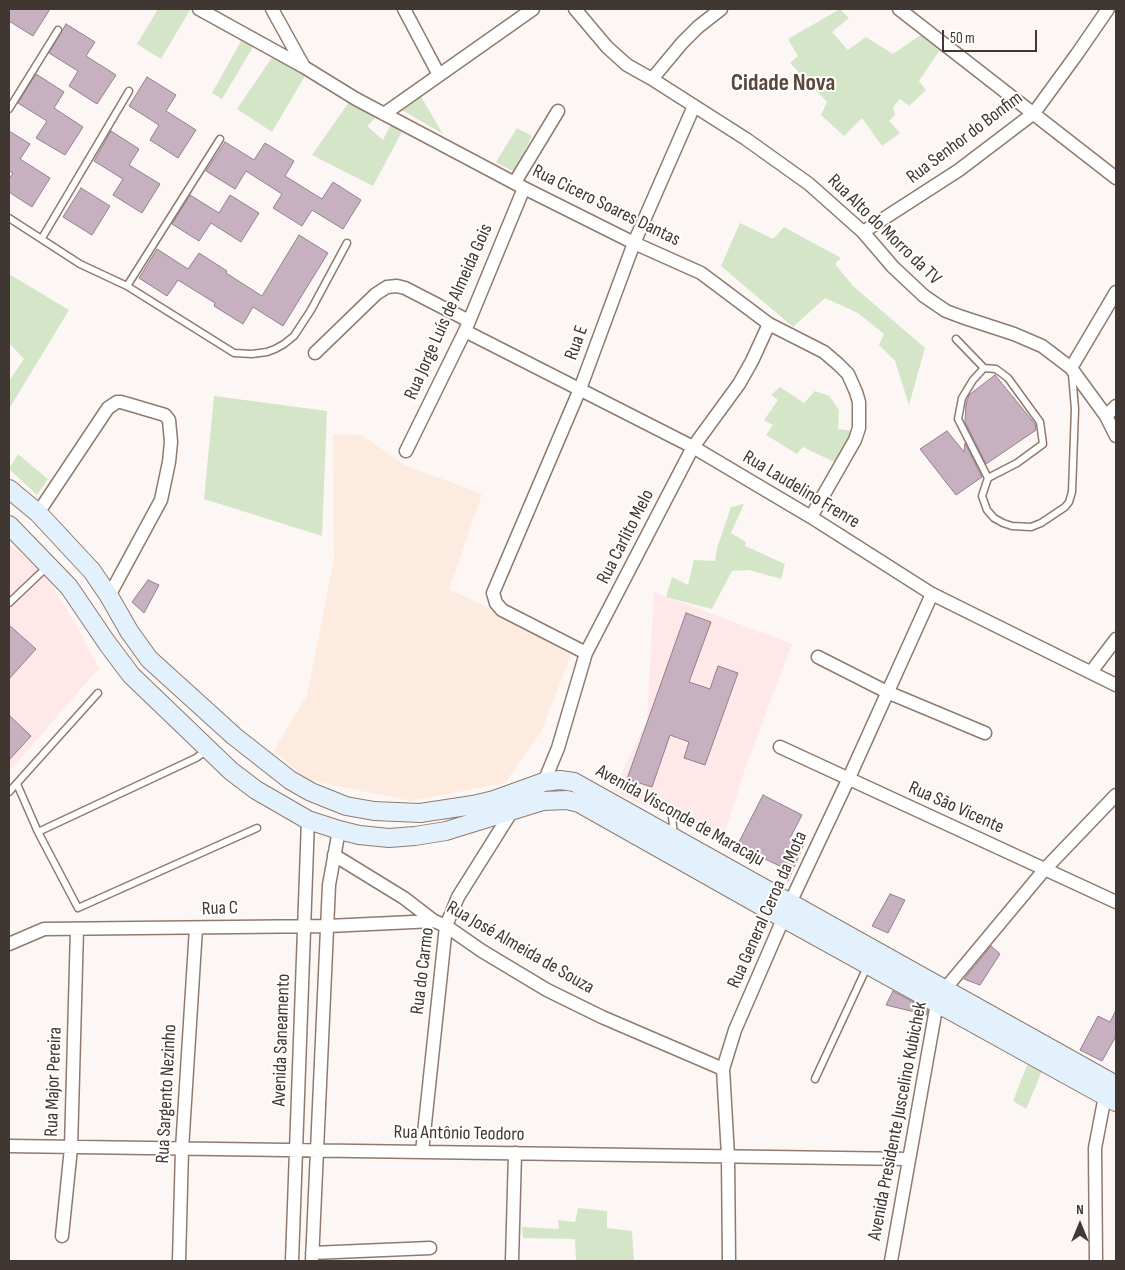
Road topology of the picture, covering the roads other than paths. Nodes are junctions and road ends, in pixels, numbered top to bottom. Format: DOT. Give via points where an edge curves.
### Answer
graph roads {
  1 [pos="199,9"];
  2 [pos="272,9"];
  3 [pos="404,9"];
  4 [pos="531,9"];
  5 [pos="574,9"];
  6 [pos="721,9"];
  7 [pos="899,9"];
  8 [pos="1108,9"];
  9 [pos="58,30"];
  10 [pos="304,67"];
  11 [pos="439,75"];
  12 [pos="652,79"];
  13 [pos="129,91"];
  14 [pos="694,106"];
  15 [pos="9,109"];
  16 [pos="558,111"];
  17 [pos="1034,113"];
  18 [pos="384,114"];
  19 [pos="220,139"];
  20 [pos="1116,178"];
  21 [pos="519,185"];
  22 [pos="9,218"];
  23 [pos="863,232"];
  24 [pos="42,238"];
  25 [pos="347,243"];
  26 [pos="634,244"];
  27 [pos="127,286"];
  28 [pos="1116,292"];
  29 [pos="769,324"];
  30 [pos="467,326"];
  31 [pos="956,339"];
  32 [pos="315,353"];
  33 [pos="984,368"];
  34 [pos="1071,368"];
  35 [pos="580,389"];
  36 [pos="1116,406"];
  37 [pos="1106,416"];
  38 [pos="1116,436"];
  39 [pos="694,447"];
  40 [pos="406,452"];
  41 [pos="988,478"];
  42 [pos="9,488"];
  43 [pos="38,513"];
  44 [pos="811,517"];
  45 [pos="9,525"];
  46 [pos="49,565"];
  47 [pos="932,594"];
  48 [pos="109,596"];
  49 [pos="9,603"];
  50 [pos="128,631"];
  51 [pos="1116,638"];
  52 [pos="107,643"];
  53 [pos="586,654"];
  54 [pos="818,657"];
  55 [pos="149,658"];
  56 [pos="1091,672"];
  57 [pos="131,675"];
  58 [pos="1116,685"];
  59 [pos="887,692"];
  60 [pos="98,693"];
  61 [pos="985,733"];
  62 [pos="780,747"];
  63 [pos="207,750"];
  64 [pos="848,780"];
  65 [pos="544,782"];
  66 [pos="16,784"];
  67 [pos="9,792"];
  68 [pos="1116,795"];
  69 [pos="512,812"];
  70 [pos="672,816"];
  71 [pos="308,820"];
  72 [pos="257,828"];
  73 [pos="338,830"];
  74 [pos="38,832"];
  75 [pos="674,837"];
  76 [pos="334,854"];
  77 [pos="1045,869"];
  78 [pos="1116,902"];
  79 [pos="786,911"];
  80 [pos="440,924"];
  81 [pos="304,926"];
  82 [pos="328,926"];
  83 [pos="196,928"];
  84 [pos="77,929"];
  85 [pos="9,944"];
  86 [pos="868,964"];
  87 [pos="941,996"];
  88 [pos="301,1029"];
  89 [pos="321,1030"];
  90 [pos="723,1069"];
  91 [pos="815,1080"];
  92 [pos="1113,1088"];
  93 [pos="9,1146"];
  94 [pos="70,1148"];
  95 [pos="182,1149"];
  96 [pos="296,1150"];
  97 [pos="317,1151"];
  98 [pos="422,1152"];
  99 [pos="514,1153"];
  100 [pos="728,1156"];
  101 [pos="909,1159"];
  102 [pos="62,1236"];
  103 [pos="430,1248"];
  104 [pos="312,1257"];
  105 [pos="179,1261"];
  106 [pos="292,1261"];
  107 [pos="512,1261"];
  108 [pos="729,1261"];
  109 [pos="891,1261"];
  110 [pos="1096,1261"];
  1 -- 10 [label="street, Rua Cicero Soares Dantas"];
  2 -- 10 [label="street"];
  3 -- 11 [label="street"];
  4 -- 11 [label="street"];
  5 -- 12 [label="street, Rua Alto do Morro da TV" via="627,65"];
  6 -- 12 [label="street" via="682,43"];
  7 -- 17 [label="street"];
  8 -- 17 [label="street, Rua Senhor do Bonfim"];
  9 -- 15 [label="lane"];
  10 -- 18 [label="street, Rua Cicero Soares Dantas"];
  11 -- 18 [label="street"];
  12 -- 14 [label="street, Rua Alto do Morro da TV"];
  13 -- 24 [label="lane"];
  14 -- 23 [label="street, Rua Alto do Morro da TV" via="809,184"];
  14 -- 26 [label="street, Rua E"];
  16 -- 21 [label="street, Rua Jorge Luís de Almeida Gois"];
  17 -- 20 [label="street"];
  17 -- 23 [label="street, Rua Senhor do Bonfim" via="959,170"];
  18 -- 21 [label="street, Rua Cicero Soares Dantas"];
  19 -- 27 [label="lane"];
  21 -- 26 [label="street, Rua Cicero Soares Dantas"];
  21 -- 30 [label="street, Rua Jorge Luís de Almeida Gois"];
  22 -- 24 [label="lane"];
  23 -- 34 [label="street, Rua Alto do Morro da TV" via="894,267 938,306 1042,346"];
  24 -- 27 [label="lane" via="80,264"];
  25 -- 27 [label="lane" via="294,336 267,352 234,352"];
  26 -- 29 [label="street, Rua Cicero Soares Dantas" via="701,272"];
  26 -- 35 [label="street, Rua E"];
  28 -- 34 [label="street"];
  29 -- 39 [label="street, Rua Carlito Melo" via="739,384"];
  29 -- 44 [label="street, Rua Cicero Soares Dantas" via="824,352 838,364 848,374 859,402 858,434"];
  30 -- 32 [label="street, Rua Laudelino Frenre" via="405,288 387,287"];
  30 -- 35 [label="street, Rua Laudelino Frenre"];
  30 -- 40 [label="street, Rua Jorge Luís de Almeida Gois"];
  31 -- 33 [label="lane"];
  33 -- 41 [label="lane" via="962,398 958,419"];
  33 -- 41 [label="lane" via="996,369 1008,378 1040,422 1043,444"];
  34 -- 37 [label="street, Rua Alto do Morro da TV"];
  34 -- 41 [label="lane" via="1075,409 1069,502 1041,523 1031,527 1012,526 994,518 987,510 982,496"];
  35 -- 39 [label="street, Rua Laudelino Frenre"];
  35 -- 53 [label="street, Rua E" via="493,593 502,610"];
  36 -- 37 [label="street"];
  37 -- 38 [label="street, Rua Alto do Morro da TV"];
  39 -- 44 [label="street, Rua Laudelino Frenre"];
  39 -- 53 [label="street, Rua Carlito Melo"];
  42 -- 43 [label="main road, Avenida Visconde de Maracaju"];
  43 -- 48 [label="main road, Avenida Visconde de Maracaju" via="92,571"];
  43 -- 48 [label="street" via="108,408 121,402 162,413 168,420 171,442 162,500"];
  44 -- 47 [label="street, Rua Laudelino Frenre"];
  45 -- 46 [label="main road, Avenida Visconde de Maracaju"];
  46 -- 49 [label="lane"];
  46 -- 52 [label="main road, Avenida Visconde de Maracaju" via="69,587"];
  47 -- 56 [label="street, Rua Laudelino Frenre"];
  47 -- 59 [label="street, Rua General Ceroa da Mota"];
  48 -- 50 [label="main road, Avenida Visconde de Maracaju"];
  50 -- 52 [label="main road" via="122,642"];
  50 -- 55 [label="main road, Avenida Visconde de Maracaju"];
  51 -- 56 [label="street"];
  52 -- 57 [label="main road, Avenida Visconde de Maracaju"];
  53 -- 65 [label="street, Rua Carlito Melo" via="558,748"];
  54 -- 59 [label="street"];
  55 -- 57 [label="main road" via="134,665"];
  55 -- 65 [label="main road, Avenida Visconde de Maracaju" via="234,736 290,780 346,806 374,811 420,812 494,800"];
  56 -- 58 [label="street, Rua Laudelino Frenre"];
  57 -- 63 [label="main road, Avenida Visconde de Maracaju"];
  59 -- 61 [label="street"];
  59 -- 64 [label="street, Rua General Ceroa da Mota"];
  60 -- 66 [label="lane"];
  62 -- 64 [label="street, Rua São Vicente"];
  63 -- 71 [label="main road, Avenida Visconde de Maracaju" via="256,790"];
  63 -- 74 [label="lane"];
  64 -- 77 [label="street, Rua São Vicente"];
  64 -- 79 [label="street, Rua General Ceroa da Mota"];
  65 -- 75 [label="main road, Avenida Visconde de Maracaju" via="574,782"];
  66 -- 67 [label="lane"];
  66 -- 74 [label="lane"];
  68 -- 77 [label="street"];
  69 -- 73 [label="main road, Avenida Visconde de Maracaju" via="446,831 415,836 389,838"];
  69 -- 79 [label="main road, Avenida Visconde de Maracaju" via="543,801 579,803"];
  69 -- 80 [label="street, Rua do Carmo"];
  70 -- 75 [label="lane"];
  71 -- 73 [label="main road, Avenida Visconde de Maracaju"];
  71 -- 81 [label="street, Avenida Saneamento"];
  72 -- 74 [label="lane" via="78,908"];
  73 -- 76 [label="street, Avenida Saneamento"];
  75 -- 79 [label="main road, Avenida Visconde de Maracaju"];
  76 -- 80 [label="street, Rua José Almeida de Souza"];
  76 -- 82 [label="street, Avenida Saneamento"];
  77 -- 78 [label="street, Rua São Vicente"];
  77 -- 87 [label="street"];
  79 -- 86 [label="main road, Avenida Visconde de Maracaju"];
  79 -- 87 [label="main road, Avenida Visconde de Maracaju"];
  79 -- 90 [label="street, Rua General Ceroa da Mota" via="735,1030"];
  80 -- 82 [label="street, Rua C"];
  80 -- 90 [label="street, Rua José Almeida de Souza" via="548,990"];
  80 -- 98 [label="street, Rua do Carmo"];
  81 -- 82 [label="street, Rua C"];
  81 -- 83 [label="street, Rua C"];
  81 -- 88 [label="street, Avenida Saneamento"];
  82 -- 89 [label="street, Avenida Saneamento"];
  83 -- 84 [label="street, Rua C"];
  83 -- 95 [label="street, Rua Sargento Nezinho"];
  84 -- 85 [label="street, Rua C" via="44,930"];
  84 -- 94 [label="street, Rua Major Pereira"];
  86 -- 87 [label="main road, Avenida Visconde de Maracaju"];
  86 -- 91 [label="lane"];
  87 -- 92 [label="main road, Avenida Visconde de Maracaju"];
  87 -- 101 [label="street, Avenida Presidente Juscelino Kubichek"];
  88 -- 89 [label="street"];
  88 -- 96 [label="street, Avenida Saneamento"];
  89 -- 97 [label="street, Avenida Saneamento"];
  90 -- 100 [label="street, Rua General Ceroa da Mota"];
  92 -- 110 [label="street" via="1095,1148"];
  93 -- 94 [label="street, Rua Antônio Teodoro"];
  94 -- 95 [label="street, Rua Antônio Teodoro"];
  94 -- 102 [label="street, Rua Major Pereira"];
  95 -- 96 [label="street, Rua Antônio Teodoro"];
  95 -- 105 [label="street, Rua Sargento Nezinho"];
  96 -- 97 [label="street, Rua Antônio Teodoro"];
  96 -- 106 [label="street, Avenida Saneamento"];
  97 -- 98 [label="street, Rua Antônio Teodoro"];
  97 -- 104 [label="street, Avenida Saneamento"];
  98 -- 99 [label="street, Rua Antônio Teodoro"];
  99 -- 100 [label="street, Rua Antônio Teodoro"];
  99 -- 107 [label="street"];
  100 -- 101 [label="street, Rua Antônio Teodoro"];
  100 -- 108 [label="street, Rua General Ceroa da Mota"];
  101 -- 109 [label="street, Avenida Presidente Juscelino Kubichek"];
  103 -- 104 [label="street"];
}
